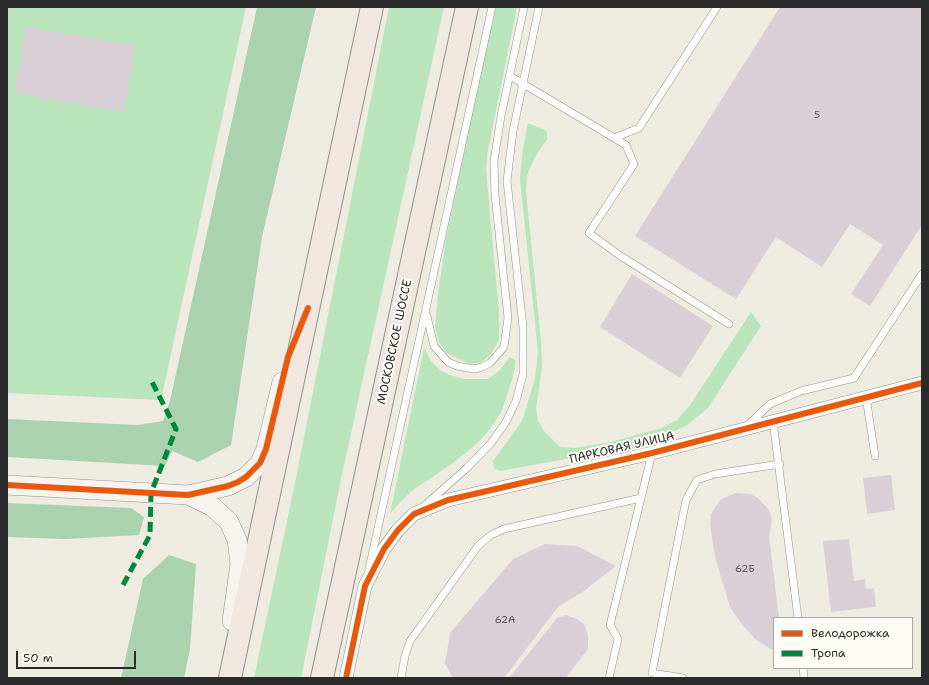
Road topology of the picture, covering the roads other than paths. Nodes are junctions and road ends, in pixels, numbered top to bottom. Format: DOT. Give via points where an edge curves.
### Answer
graph roads {
  1 [pos="372,7"];
  2 [pos="467,7"];
  3 [pos="492,7"];
  4 [pos="524,7"];
  5 [pos="539,7"];
  6 [pos="717,7"];
  7 [pos="510,76"];
  8 [pos="523,83"];
  9 [pos="614,138"];
  10 [pos="922,274"];
  11 [pos="308,308"];
  12 [pos="426,313"];
  13 [pos="729,324"];
  14 [pos="922,383"];
  15 [pos="866,397"];
  16 [pos="774,421"];
  17 [pos="744,429"];
  18 [pos="652,453"];
  19 [pos="874,456"];
  20 [pos="780,464"];
  21 [pos="7,485"];
  22 [pos="188,495"];
  23 [pos="641,498"];
  24 [pos="414,514"];
  25 [pos="365,586"];
  26 [pos="798,617"];
  27 [pos="224,678"];
  28 [pos="230,678"];
  29 [pos="322,678"];
  30 [pos="346,678"];
  31 [pos="401,678"];
  32 [pos="609,678"];
  33 [pos="683,678"];
  1 -- 11 [label="highway"];
  2 -- 29 [label="highway, МОСКОВСКОЕ ШОССЕ"];
  3 -- 12 [label="lane"];
  4 -- 7 [label="lane"];
  5 -- 8 [label="lane"];
  6 -- 9 [label="lane" via="640,128"];
  7 -- 8 [label="lane"];
  7 -- 12 [label="lane" via="494,161 495,195 508,318 504,347 490,364 482,368 457,366 448,362 434,346"];
  8 -- 9 [label="lane"];
  8 -- 24 [label="lane" via="513,131 507,181 524,350 523,374 516,401 506,422 491,442"];
  9 -- 13 [label="lane" via="626,145 634,164 589,233 619,255"];
  10 -- 17 [label="lane" via="854,378 801,391 770,404"];
  11 -- 22 [label="street" via="288,357 266,450 260,463 238,482"];
  11 -- 28 [label="highway"];
  12 -- 25 [label="lane"];
  14 -- 15 [label="street, ПАРКОВАЯ УЛИЦА"];
  15 -- 16 [label="street, ПАРКОВАЯ УЛИЦА"];
  15 -- 19 [label="lane"];
  16 -- 17 [label="street, ПАРКОВАЯ УЛИЦА"];
  16 -- 20 [label="lane"];
  17 -- 18 [label="street, ПАРКОВАЯ УЛИЦА"];
  18 -- 23 [label="lane"];
  18 -- 24 [label="street, ПАРКОВАЯ УЛИЦА" via="448,500"];
  20 -- 26 [label="lane"];
  20 -- 33 [label="lane" via="714,474 697,480 686,500 652,673"];
  21 -- 22 [label="street"];
  22 -- 27 [label="street" via="213,507 229,522 237,540 240,564"];
  23 -- 31 [label="lane" via="504,529 491,535 478,546 410,642"];
  23 -- 32 [label="lane" via="610,626 618,639"];
  24 -- 25 [label="street, ПАРКОВАЯ УЛИЦА" via="384,549"];
  25 -- 30 [label="street, ПАРКОВАЯ УЛИЦА"];
}
